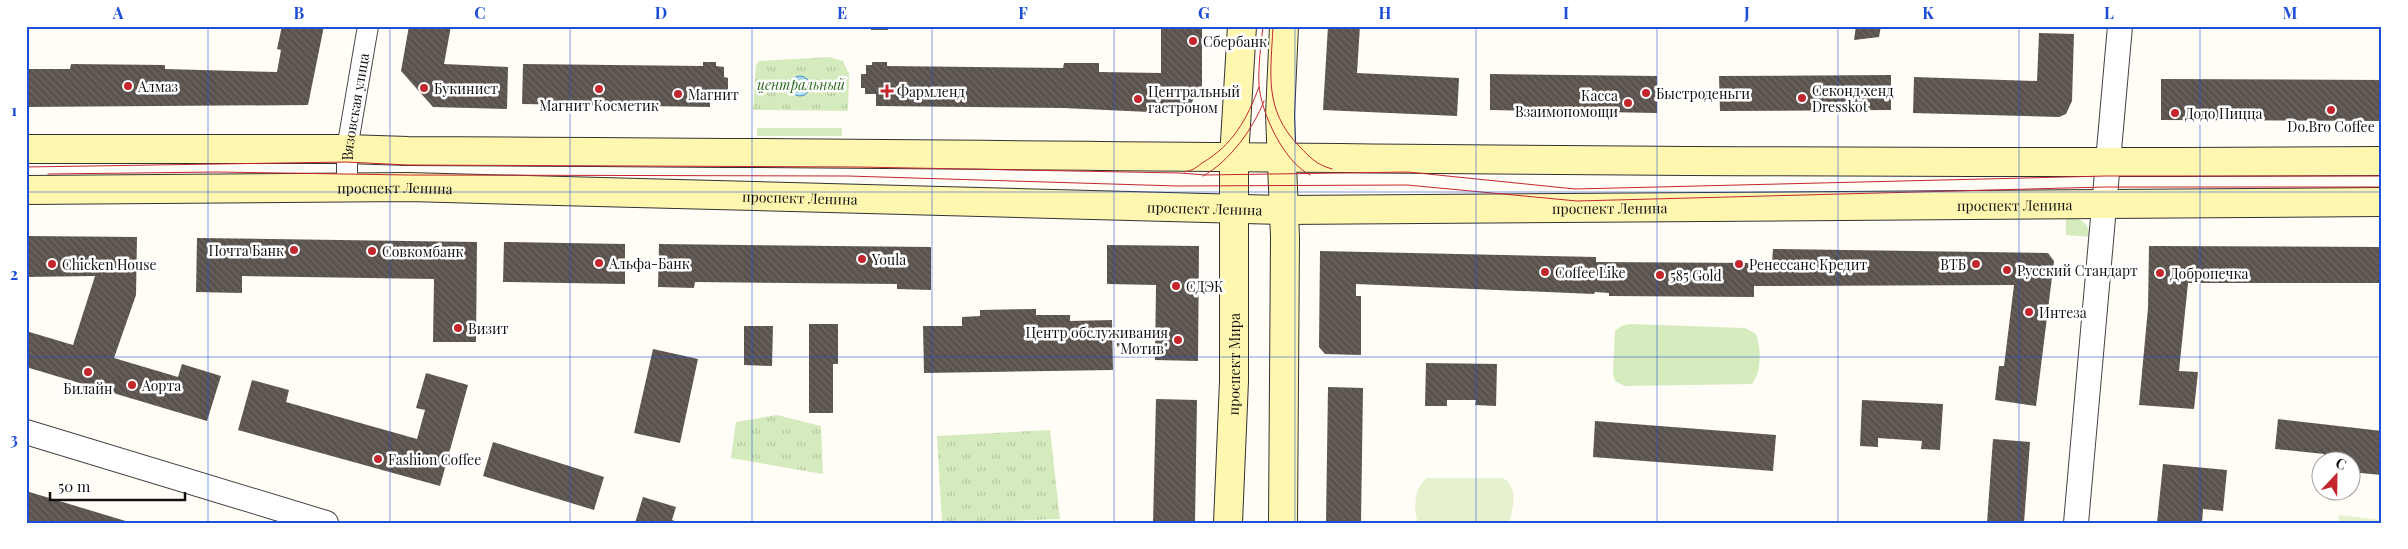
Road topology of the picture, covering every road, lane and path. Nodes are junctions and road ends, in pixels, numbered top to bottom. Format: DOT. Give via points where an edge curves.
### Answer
graph roads {
  1 [pos="368,26"];
  2 [pos="1242,26"];
  3 [pos="1284,26"];
  4 [pos="2120,26"];
  5 [pos="347,149"];
  6 [pos="26,150"];
  7 [pos="1234,158"];
  8 [pos="1281,158"];
  9 [pos="2382,161"];
  10 [pos="2108,163"];
  11 [pos="347,187"];
  12 [pos="26,190"];
  13 [pos="2382,202"];
  14 [pos="2105,205"];
  15 [pos="1234,209"];
  16 [pos="1284,210"];
  17 [pos="26,432"];
  18 [pos="326,523"];
  19 [pos="1228,523"];
  20 [pos="1283,523"];
  21 [pos="2076,523"];
  1 -- 5 [label="street, Вязовская улица"];
  2 -- 7 [label="main road, проспект Мира"];
  3 -- 8 [label="main road"];
  4 -- 10 [label="street"];
  5 -- 6 [label="main road"];
  5 -- 7 [label="main road"];
  5 -- 11 [label="street, Вязовская улица"];
  7 -- 8 [label="main road"];
  7 -- 15 [label="main road, проспект Мира"];
  8 -- 10 [label="main road"];
  8 -- 16 [label="main road"];
  9 -- 10 [label="main road"];
  10 -- 14 [label="street"];
  11 -- 12 [label="main road, проспект Ленина"];
  11 -- 15 [label="main road, проспект Ленина"];
  13 -- 14 [label="main road, проспект Ленина"];
  14 -- 16 [label="main road, проспект Ленина"];
  14 -- 21 [label="street"];
  15 -- 16 [label="main road, проспект Ленина"];
  15 -- 19 [label="main road, проспект Мира" via="1234,381"];
  16 -- 20 [label="main road"];
  17 -- 18 [label="street"];
}
